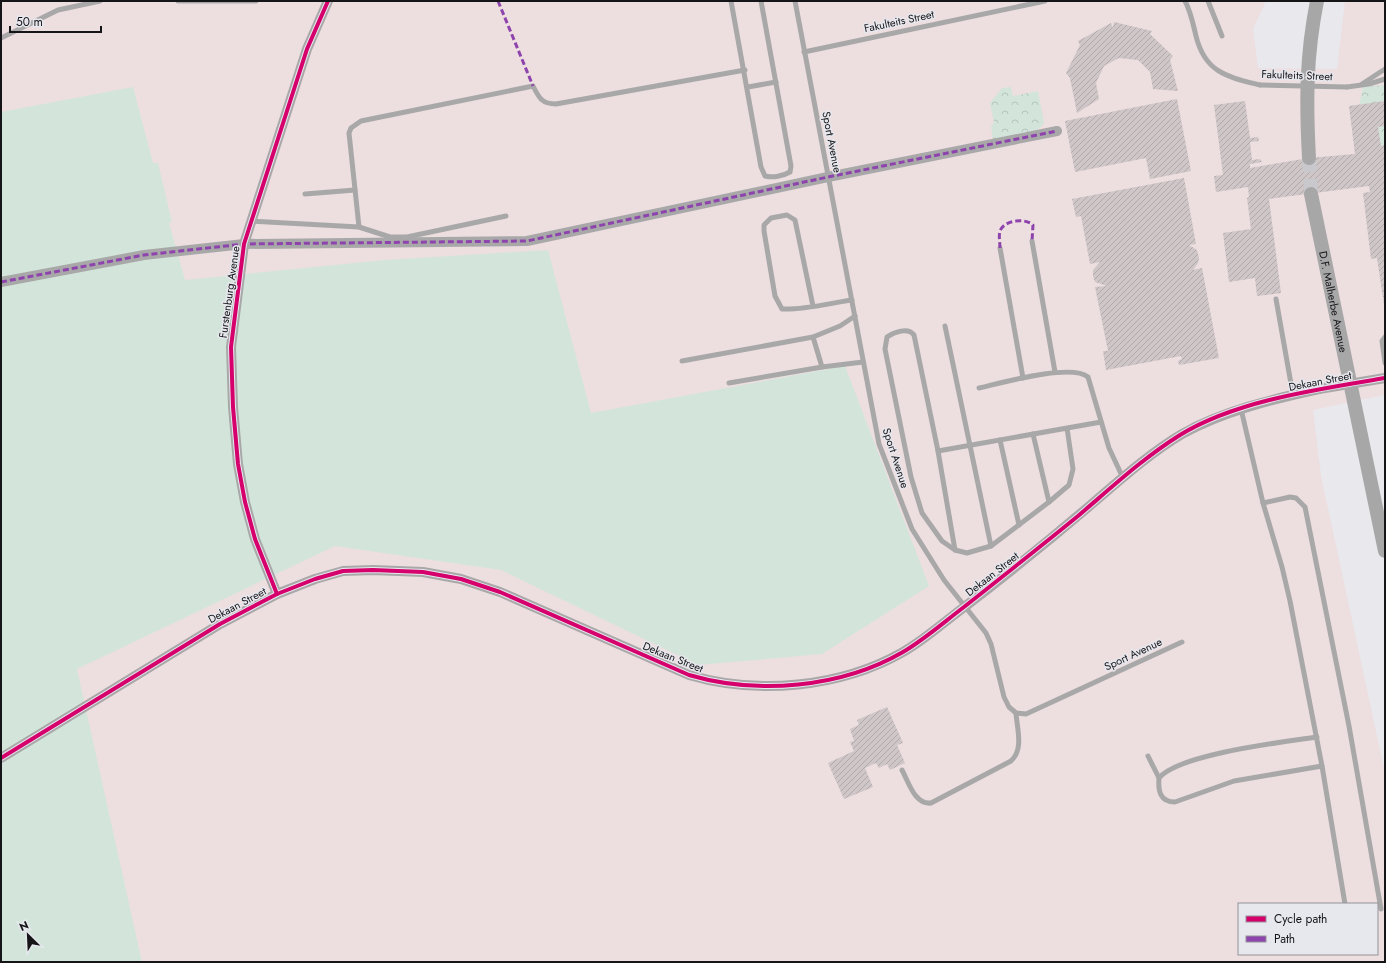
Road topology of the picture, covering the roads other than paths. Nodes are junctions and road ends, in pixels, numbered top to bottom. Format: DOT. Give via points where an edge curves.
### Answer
graph roads {
  1 [pos="100,1"];
  2 [pos="178,1"];
  3 [pos="256,1"];
  4 [pos="328,1"];
  5 [pos="732,1"];
  6 [pos="761,1"];
  7 [pos="795,1"];
  8 [pos="1045,1"];
  9 [pos="1185,1"];
  10 [pos="1208,1"];
  11 [pos="1317,1"];
  12 [pos="1222,36"];
  13 [pos="1,38"];
  14 [pos="804,52"];
  15 [pos="1385,69"];
  16 [pos="745,70"];
  17 [pos="1385,79"];
  18 [pos="776,82"];
  19 [pos="1362,84"];
  20 [pos="748,87"];
  21 [pos="1057,132"];
  22 [pos="1309,158"];
  23 [pos="828,177"];
  24 [pos="355,190"];
  25 [pos="305,194"];
  26 [pos="1312,194"];
  27 [pos="506,216"];
  28 [pos="251,221"];
  29 [pos="359,227"];
  30 [pos="1032,241"];
  31 [pos="244,244"];
  32 [pos="1000,248"];
  33 [pos="1,282"];
  34 [pos="1276,299"];
  35 [pos="852,300"];
  36 [pos="813,306"];
  37 [pos="855,316"];
  38 [pos="945,326"];
  39 [pos="813,337"];
  40 [pos="1385,337"];
  41 [pos="682,361"];
  42 [pos="863,362"];
  43 [pos="1385,362"];
  44 [pos="822,367"];
  45 [pos="1056,372"];
  46 [pos="1023,378"];
  47 [pos="1385,378"];
  48 [pos="729,383"];
  49 [pos="979,388"];
  50 [pos="1293,395"];
  51 [pos="1241,409"];
  52 [pos="1101,422"];
  53 [pos="1067,428"];
  54 [pos="1033,434"];
  55 [pos="1000,440"];
  56 [pos="970,445"];
  57 [pos="938,451"];
  58 [pos="1123,478"];
  59 [pos="1050,502"];
  60 [pos="1263,503"];
  61 [pos="1019,525"];
  62 [pos="991,546"];
  63 [pos="955,550"];
  64 [pos="1385,551"];
  65 [pos="277,594"];
  66 [pos="964,607"];
  67 [pos="1182,642"];
  68 [pos="1016,712"];
  69 [pos="1317,737"];
  70 [pos="1148,756"];
  71 [pos="1,758"];
  72 [pos="1322,766"];
  73 [pos="902,770"];
  74 [pos="1159,778"];
  75 [pos="1346,903"];
  76 [pos="1381,909"];
  1 -- 13 [label="lane" via="58,10"];
  2 -- 3 [label="lane"];
  4 -- 28 [label="street, Furstenburg Avenue" via="307,49"];
  5 -- 16 [label="lane"];
  6 -- 18 [label="lane"];
  7 -- 14 [label="lane, Sport Avenue"];
  8 -- 14 [label="lane, Fakulteits Street"];
  9 -- 19 [label="lane, Fakulteits Street, bridge" via="1190,10 1199,48 1209,64 1220,73 1260,85 1346,87"];
  10 -- 12 [label="lane"];
  11 -- 22 [label="street" via="1310,35 1306,99"];
  14 -- 23 [label="lane, Sport Avenue"];
  15 -- 19 [label="lane, Fakulteits Street"];
  16 -- 20 [label="lane"];
  16 -- 24 [label="lane" via="556,104 542,101 534,86 362,121 351,128 349,133"];
  17 -- 19 [label="lane, Fakulteits Street"];
  18 -- 20 [label="lane"];
  18 -- 20 [label="lane" via="791,166 790,172 784,175 769,177 763,172"];
  21 -- 23 [label="street"];
  23 -- 31 [label="street" via="527,241"];
  23 -- 35 [label="lane, Sport Avenue"];
  24 -- 25 [label="lane"];
  24 -- 29 [label="lane"];
  26 -- 64 [label="street, D.F. Malherbe Avenue"];
  27 -- 29 [label="lane" via="407,238 390,237"];
  28 -- 29 [label="lane"];
  28 -- 31 [label="street, Furstenburg Avenue"];
  30 -- 45 [label="lane"];
  31 -- 33 [label="street" via="144,254"];
  31 -- 65 [label="street, Furstenburg Avenue" via="231,347 232,407 245,502 255,539"];
  32 -- 46 [label="lane"];
  34 -- 50 [label="lane"];
  35 -- 36 [label="lane"];
  35 -- 37 [label="lane, Sport Avenue"];
  36 -- 36 [label="lane" via="782,309 778,304 764,231 764,225 771,218 787,215 795,220"];
  37 -- 39 [label="lane" via="840,326"];
  37 -- 42 [label="lane, Sport Avenue"];
  38 -- 56 [label="lane"];
  39 -- 41 [label="lane"];
  39 -- 44 [label="lane"];
  40 -- 43 [label="lane" via="1382,341"];
  42 -- 44 [label="lane"];
  42 -- 66 [label="lane, Sport Avenue" via="879,444 896,491 912,529"];
  44 -- 48 [label="lane"];
  45 -- 46 [label="lane"];
  45 -- 52 [label="lane" via="1071,371 1088,377"];
  46 -- 49 [label="lane"];
  47 -- 50 [label="street, Dekaan Street, bridge"];
  50 -- 51 [label="street, Dekaan Street"];
  51 -- 58 [label="street, Dekaan Street" via="1203,423 1181,435"];
  51 -- 60 [label="lane"];
  52 -- 53 [label="lane"];
  52 -- 58 [label="lane" via="1109,448"];
  53 -- 54 [label="lane"];
  53 -- 59 [label="lane" via="1073,477 1069,485"];
  54 -- 55 [label="lane"];
  54 -- 59 [label="lane"];
  55 -- 56 [label="lane"];
  55 -- 61 [label="lane"];
  56 -- 57 [label="lane"];
  56 -- 62 [label="lane"];
  57 -- 63 [label="lane"];
  57 -- 63 [label="lane" via="914,335 907,331 892,334 887,337 885,349 911,477 922,513 942,541"];
  58 -- 66 [label="street, Dekaan Street" via="1011,572"];
  59 -- 61 [label="lane"];
  60 -- 69 [label="lane" via="1285,580"];
  60 -- 76 [label="lane" via="1290,497 1296,498 1305,507 1349,726"];
  61 -- 62 [label="lane"];
  62 -- 63 [label="lane" via="967,553"];
  65 -- 66 [label="street, Dekaan Street" via="343,571 423,572 461,578 500,592 689,675 741,685 795,685 845,676 901,653 921,641"];
  65 -- 71 [label="street, Dekaan Street" via="181,646"];
  66 -- 68 [label="lane, Sport Avenue" via="986,633 1004,697"];
  67 -- 68 [label="lane, Sport Avenue" via="1026,714"];
  68 -- 73 [label="lane" via="1019,748 1017,756 931,803 925,804 918,799"];
  69 -- 72 [label="lane"];
  69 -- 74 [label="lane" via="1238,749 1180,765 1164,772"];
  70 -- 74 [label="lane"];
  72 -- 74 [label="lane" via="1234,782 1175,802 1169,802 1162,797 1158,786"];
  72 -- 75 [label="lane"];
}
